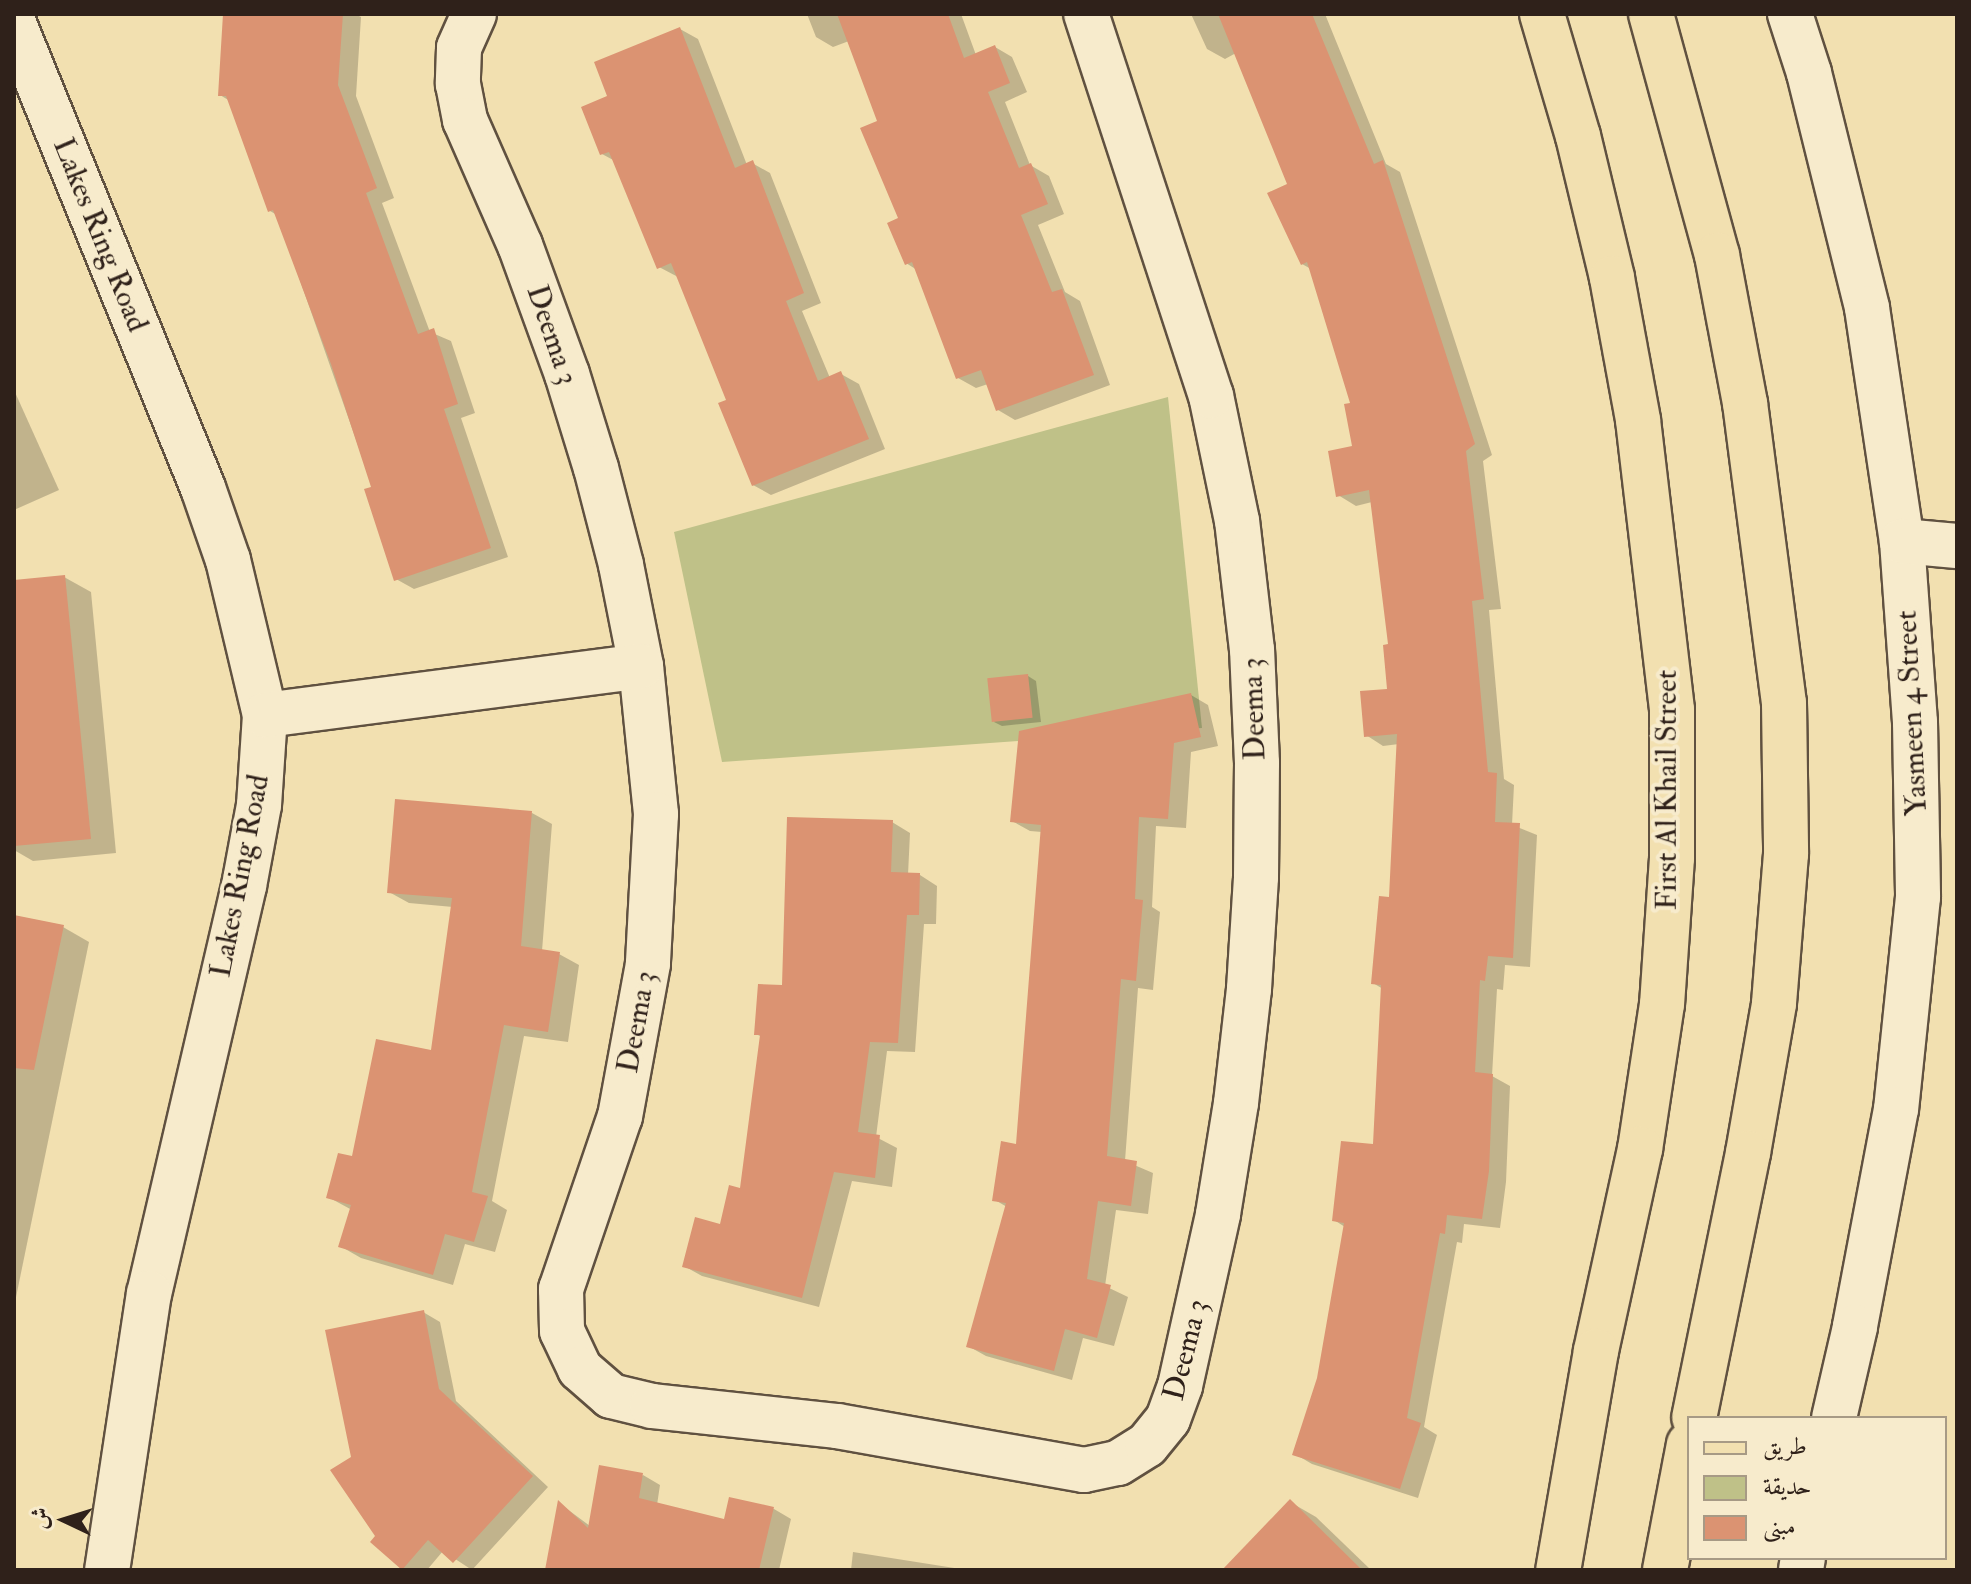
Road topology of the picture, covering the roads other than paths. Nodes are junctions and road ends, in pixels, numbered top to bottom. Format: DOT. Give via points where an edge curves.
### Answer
graph roads {
  1 [pos="474,14"];
  2 [pos="1086,14"];
  3 [pos="1542,14"];
  4 [pos="1651,14"];
  5 [pos="1790,14"];
  6 [pos="14,24"];
  7 [pos="1902,541"];
  8 [pos="1957,546"];
  9 [pos="641,666"];
  10 [pos="265,715"];
  11 [pos="1694,1416"];
  12 [pos="1834,1416"];
  13 [pos="1687,1454"];
  14 [pos="107,1570"];
  15 [pos="1558,1570"];
  16 [pos="1665,1570"];
  1 -- 9 [label="street, Deema 3" via="459,48 465,120 520,245 567,374 621,565"];
  2 -- 9 [label="street, Deema 3" via="1211,396 1237,521 1252,650 1257,763 1249,989 1218,1214 1180,1386 1168,1419 1147,1445 1118,1463 1073,1468 837,1426 652,1406 611,1396 580,1369 562,1331 561,1289 620,1116 648,964 656,814"];
  3 -- 15 [label="main road, First Al Khail Street" via="1612,278 1638,420 1672,710 1672,858 1662,1004 1640,1149 1596,1351"];
  4 -- 11 [label="main road" via="1717,255 1740,373 1784,703 1786,854 1774,1004"];
  5 -- 7 [label="street, Yasmeen 4 Street" via="1867,308"];
  6 -- 10 [label="street, Lakes Ring Road" via="203,488 228,560"];
  7 -- 8 [label="street"];
  7 -- 12 [label="street, Yasmeen 4 Street" via="1915,722 1918,897 1896,1109"];
  9 -- 10 [label="street"];
  10 -- 14 [label="street, Lakes Ring Road" via="259,805 149,1293"];
  13 -- 16 [label="main road"];
}
